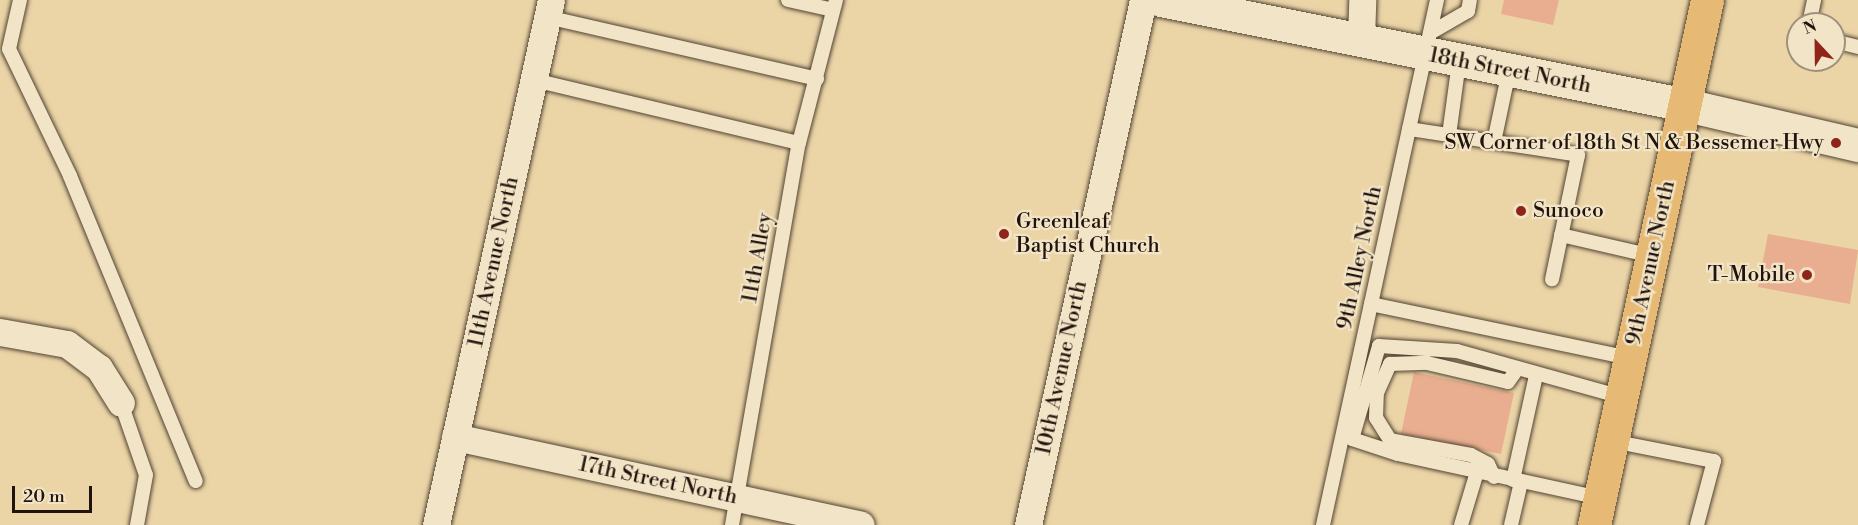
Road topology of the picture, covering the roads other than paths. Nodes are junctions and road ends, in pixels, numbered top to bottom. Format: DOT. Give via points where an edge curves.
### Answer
graph roads {
  1 [pos="20,0"];
  2 [pos="788,0"];
  3 [pos="1143,0"];
  4 [pos="1161,0"];
  5 [pos="1362,0"];
  6 [pos="1437,0"];
  7 [pos="1470,0"];
  8 [pos="1707,0"];
  9 [pos="835,5"];
  10 [pos="549,8"];
  11 [pos="1361,39"];
  12 [pos="1427,44"];
  13 [pos="1460,62"];
  14 [pos="1509,71"];
  15 [pos="817,79"];
  16 [pos="534,80"];
  17 [pos="1686,105"];
  18 [pos="1409,129"];
  19 [pos="1449,135"];
  20 [pos="1494,142"];
  21 [pos="799,143"];
  22 [pos="1858,145"];
  23 [pos="1561,235"];
  24 [pos="1653,256"];
  25 [pos="1552,279"];
  26 [pos="1371,304"];
  27 [pos="0,332"];
  28 [pos="1630,358"];
  29 [pos="1517,369"];
  30 [pos="1536,375"];
  31 [pos="1622,397"];
  32 [pos="121,403"];
  33 [pos="455,437"];
  34 [pos="1612,441"];
  35 [pos="1477,472"];
  36 [pos="1494,477"];
  37 [pos="1517,481"];
  38 [pos="196,482"];
  39 [pos="738,499"];
  40 [pos="1597,511"];
  41 [pos="136,525"];
  42 [pos="436,525"];
  43 [pos="732,525"];
  44 [pos="861,525"];
  45 [pos="1028,525"];
  46 [pos="1323,525"];
  47 [pos="1461,525"];
  48 [pos="1511,525"];
  49 [pos="1696,525"];
  1 -- 38 [label="lane" via="9,49 70,176"];
  2 -- 9 [label="lane"];
  3 -- 45 [label="street, 10th Avenue North"];
  4 -- 11 [label="main road, 18th Street North"];
  5 -- 11 [label="street"];
  6 -- 12 [label="lane, 9th Alley North"];
  7 -- 12 [label="lane" via="1468,11"];
  8 -- 17 [label="main road, 9th Avenue North"];
  9 -- 15 [label="lane, 11th Alley"];
  10 -- 15 [label="lane"];
  10 -- 16 [label="street, 11th Avenue North"];
  11 -- 12 [label="main road, 18th Street North"];
  12 -- 13 [label="main road, 18th Street North"];
  12 -- 18 [label="lane, 9th Alley North"];
  13 -- 14 [label="main road, 18th Street North"];
  13 -- 19 [label="lane"];
  14 -- 17 [label="main road, 18th Street North"];
  14 -- 20 [label="lane"];
  15 -- 21 [label="lane, 11th Alley"];
  16 -- 21 [label="lane"];
  16 -- 33 [label="street, 11th Avenue North"];
  17 -- 22 [label="main road, 18th Street North"];
  17 -- 24 [label="main road, 9th Avenue North"];
  18 -- 19 [label="lane"];
  18 -- 26 [label="lane, 9th Alley North"];
  19 -- 20 [label="lane"];
  20 -- 23 [label="lane" via="1578,155"];
  21 -- 39 [label="lane, 11th Alley"];
  23 -- 24 [label="lane"];
  23 -- 25 [label="lane"];
  24 -- 28 [label="main road, 9th Avenue North"];
  26 -- 28 [label="lane"];
  26 -- 46 [label="lane, 9th Alley North"];
  27 -- 32 [label="street" via="67,345 99,368"];
  28 -- 31 [label="main road, 9th Avenue North"];
  29 -- 30 [label="lane"];
  29 -- 35 [label="lane" via="1457,351 1379,346 1352,439"];
  29 -- 36 [label="lane" via="1508,382 1427,363 1390,364 1377,393 1376,418 1390,440 1471,455 1488,464"];
  30 -- 31 [label="lane"];
  30 -- 37 [label="lane"];
  31 -- 34 [label="main road, 9th Avenue North"];
  32 -- 41 [label="lane" via="146,475"];
  33 -- 39 [label="street, 17th Street North"];
  33 -- 42 [label="street, 11th Avenue North"];
  34 -- 40 [label="main road, 9th Avenue North"];
  34 -- 49 [label="lane" via="1714,461"];
  35 -- 36 [label="lane"];
  35 -- 47 [label="lane"];
  36 -- 37 [label="lane"];
  37 -- 40 [label="lane"];
  37 -- 48 [label="lane"];
  39 -- 43 [label="lane, 11th Alley"];
  39 -- 44 [label="street, 17th Street North"];
}
